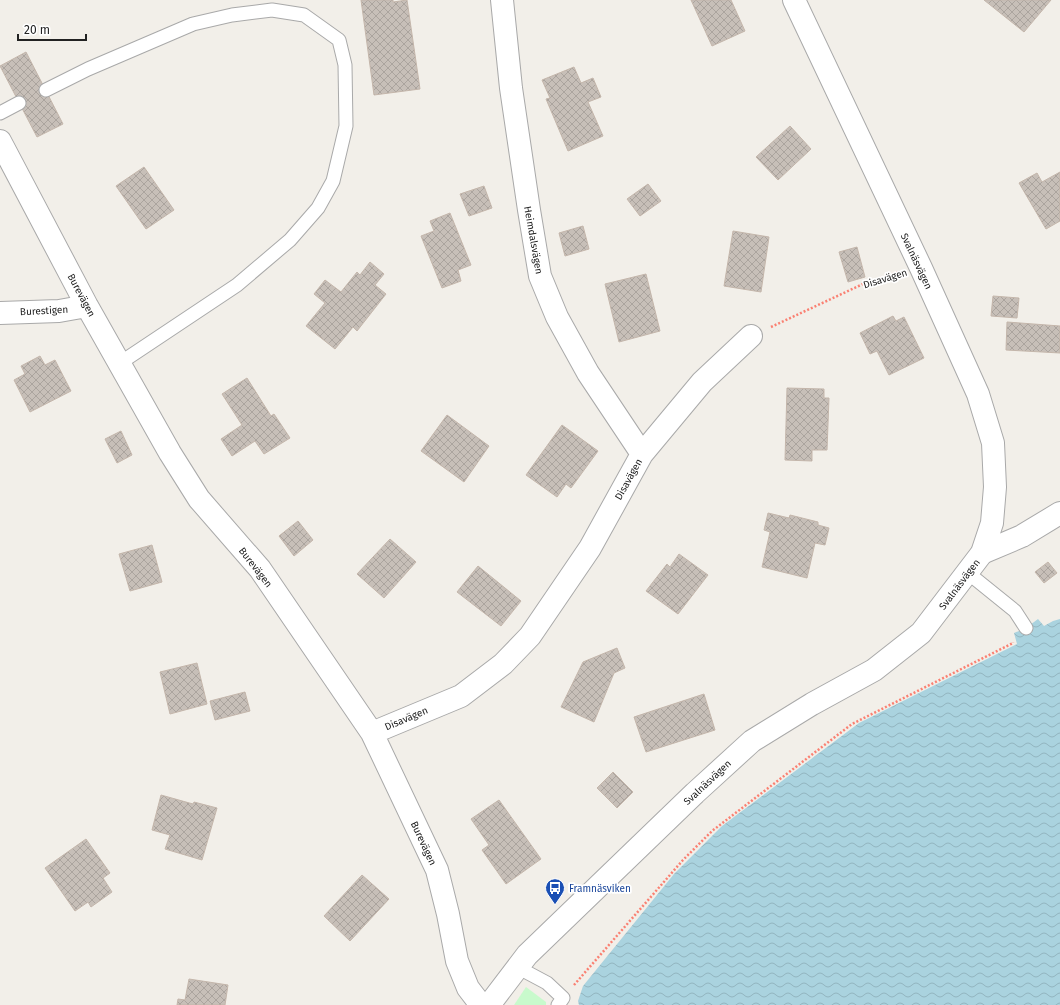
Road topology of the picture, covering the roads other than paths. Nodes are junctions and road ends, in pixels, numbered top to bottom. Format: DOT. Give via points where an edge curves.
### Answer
graph roads {
  1 [pos="502,0"];
  2 [pos="794,0"];
  3 [pos="46,90"];
  4 [pos="19,103"];
  5 [pos="0,113"];
  6 [pos="0,141"];
  7 [pos="88,306"];
  8 [pos="0,313"];
  9 [pos="751,336"];
  10 [pos="120,363"];
  11 [pos="642,454"];
  12 [pos="1060,512"];
  13 [pos="982,553"];
  14 [pos="968,573"];
  15 [pos="1026,628"];
  16 [pos="372,733"];
  17 [pos="517,967"];
  18 [pos="561,1001"];
  19 [pos="481,1005"];
  20 [pos="489,1005"];
  1 -- 11 [label="street, Heimdalsvägen" via="511,88 540,276 557,317 588,373"];
  2 -- 13 [label="street, Svalnäsvägen" via="978,394 993,443 995,487 992,523"];
  3 -- 10 [label="lane" via="193,24 232,14 272,10 304,15 339,40 345,65 346,126 333,181 318,208 290,240 237,285"];
  4 -- 5 [label="lane"];
  6 -- 7 [label="street, Burevägen"];
  7 -- 8 [label="street, Burestigen" via="59,311"];
  7 -- 10 [label="street, Burevägen"];
  9 -- 11 [label="street, Disavägen" via="702,382"];
  10 -- 16 [label="street, Burevägen" via="199,499 260,569"];
  11 -- 16 [label="street, Disavägen" via="590,548 530,636 503,664 461,696"];
  12 -- 13 [label="street" via="1022,536"];
  13 -- 14 [label="street, Svalnäsvägen"];
  14 -- 15 [label="lane" via="1015,610"];
  14 -- 17 [label="street, Svalnäsvägen" via="921,633 874,670 752,741 695,793"];
  16 -- 19 [label="street, Burevägen" via="437,870 457,961 468,988"];
  17 -- 18 [label="lane" via="547,983"];
  17 -- 20 [label="street, Svalnäsvägen"];
}
